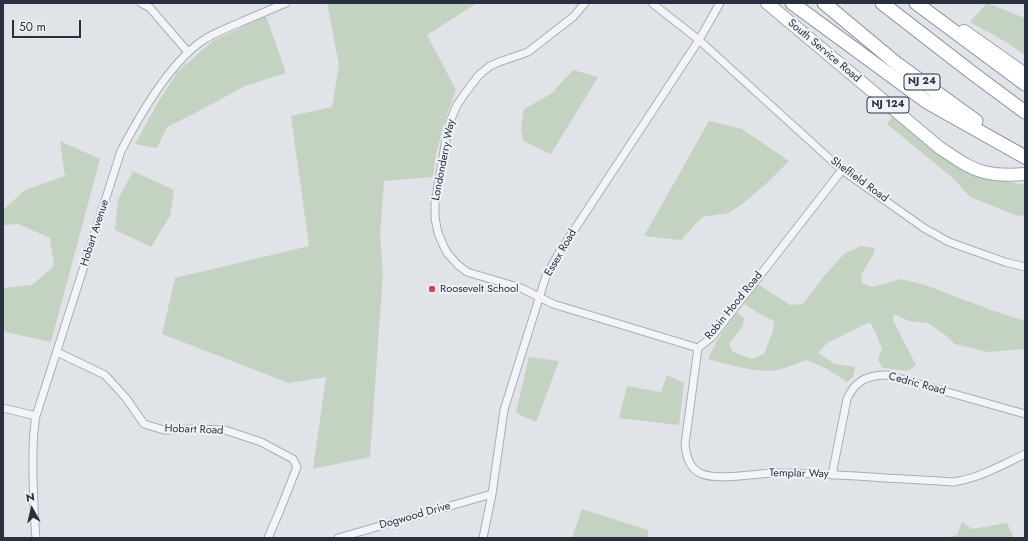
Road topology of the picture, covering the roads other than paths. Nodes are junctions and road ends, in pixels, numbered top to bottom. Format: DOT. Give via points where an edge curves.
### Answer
graph roads {
  1 [pos="141,3"];
  2 [pos="286,3"];
  3 [pos="585,3"];
  4 [pos="652,3"];
  5 [pos="720,3"];
  6 [pos="767,3"];
  7 [pos="792,3"];
  8 [pos="824,3"];
  9 [pos="882,3"];
  10 [pos="916,3"];
  11 [pos="920,3"];
  12 [pos="699,40"];
  13 [pos="188,52"];
  14 [pos="1025,74"];
  15 [pos="1025,84"];
  16 [pos="1025,112"];
  17 [pos="1025,156"];
  18 [pos="842,170"];
  19 [pos="1025,174"];
  20 [pos="1025,267"];
  21 [pos="540,297"];
  22 [pos="698,348"];
  23 [pos="57,352"];
  24 [pos="3,408"];
  25 [pos="1025,414"];
  26 [pos="36,416"];
  27 [pos="1025,454"];
  28 [pos="832,475"];
  29 [pos="492,494"];
  30 [pos="36,538"];
  31 [pos="268,538"];
  32 [pos="338,538"];
  33 [pos="483,538"];
  1 -- 13 [label="street" via="150,8"];
  2 -- 13 [label="street, Hobart Avenue" via="222,30"];
  3 -- 21 [label="street, Londonderry Way" via="528,52 490,66 466,92 457,105 447,133 435,203 435,218 441,240 448,254 458,265 468,272 521,288"];
  4 -- 12 [label="street"];
  5 -- 12 [label="street, Essex Road"];
  6 -- 19 [label="main road, South Service Road / NJ 124" via="940,148 965,164 984,172"];
  7 -- 17 [label="highway" via="927,102"];
  8 -- 17 [label="highway, NJ 24" via="896,62"];
  9 -- 16 [label="highway"];
  10 -- 15 [label="highway"];
  11 -- 14 [label="main road"];
  12 -- 18 [label="street, Sheffield Road"];
  12 -- 21 [label="street, Essex Road" via="559,253 546,276"];
  13 -- 23 [label="street, Hobart Avenue" via="156,92 134,125 121,151"];
  18 -- 20 [label="street, Sheffield Road" via="924,228 949,242"];
  18 -- 22 [label="street, Robin Hood Road" via="712,336"];
  21 -- 22 [label="street, Robin Hood Road" via="553,304"];
  21 -- 29 [label="street, Essex Road" via="504,410"];
  22 -- 28 [label="street, Templar Way" via="685,444 688,459 696,472 727,477 776,473"];
  23 -- 26 [label="street, Hobart Avenue"];
  23 -- 31 [label="street, Hobart Road" via="105,375 126,398 144,424 164,430 225,430 261,442 294,459 297,467"];
  24 -- 26 [label="street"];
  25 -- 28 [label="street, Cedric Road" via="887,376 869,377 854,387 847,399"];
  26 -- 30 [label="street, Hobart Avenue" via="32,444"];
  27 -- 28 [label="street, Templar Way" via="988,473 952,482"];
  29 -- 32 [label="street, Dogwood Drive"];
  29 -- 33 [label="street, Essex Road"];
}
